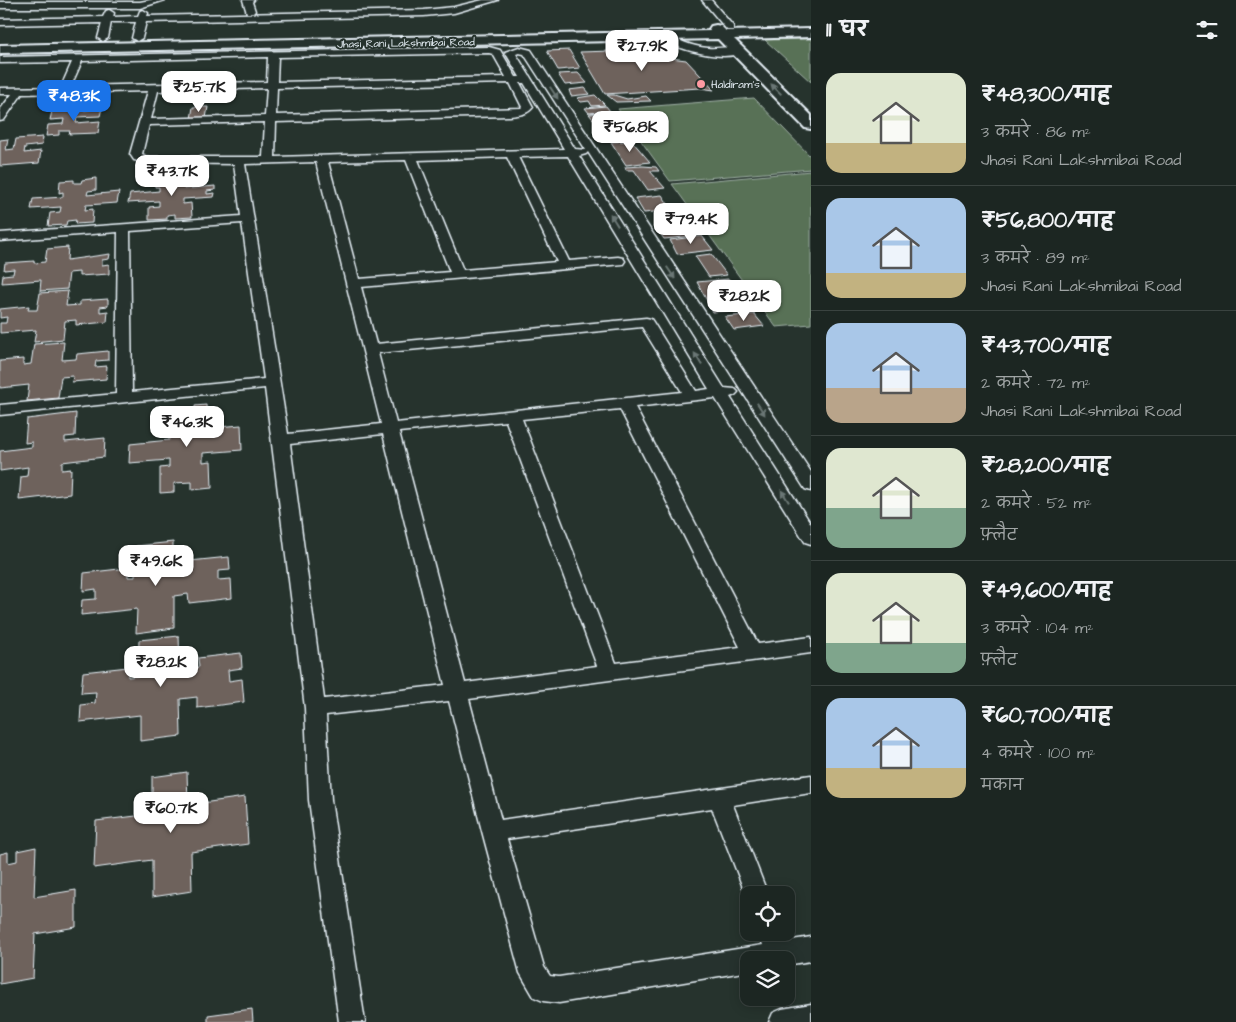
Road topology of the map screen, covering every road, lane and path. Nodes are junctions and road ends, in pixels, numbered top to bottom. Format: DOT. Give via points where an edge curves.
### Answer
graph roads {
  1 [pos="80,0"];
  2 [pos="161,0"];
  3 [pos="250,0"];
  4 [pos="459,0"];
  5 [pos="494,0"];
  6 [pos="706,0"];
  7 [pos="0,5"];
  8 [pos="64,7"];
  9 [pos="250,11"];
  10 [pos="0,15"];
  11 [pos="142,16"];
  12 [pos="109,17"];
  13 [pos="0,22"];
  14 [pos="811,26"];
  15 [pos="726,32"];
  16 [pos="811,33"];
  17 [pos="662,37"];
  18 [pos="103,38"];
  19 [pos="137,38"];
  20 [pos="0,40"];
  21 [pos="0,49"];
  22 [pos="738,51"];
  23 [pos="273,56"];
  24 [pos="78,58"];
  25 [pos="0,60"];
  26 [pos="520,80"];
  27 [pos="272,86"];
  28 [pos="154,88"];
  29 [pos="65,89"];
  30 [pos="0,91"];
  31 [pos="19,91"];
  32 [pos="811,106"];
  33 [pos="0,118"];
  34 [pos="270,119"];
  35 [pos="144,122"];
  36 [pos="811,124"];
  37 [pos="573,152"];
  38 [pos="592,152"];
  39 [pos="511,154"];
  40 [pos="411,157"];
  41 [pos="321,159"];
  42 [pos="269,160"];
  43 [pos="239,161"];
  44 [pos="248,219"];
  45 [pos="124,228"];
  46 [pos="0,237"];
  47 [pos="618,261"];
  48 [pos="565,266"];
  49 [pos="458,275"];
  50 [pos="353,284"];
  51 [pos="370,349"];
  52 [pos="272,383"];
  53 [pos="748,389"];
  54 [pos="720,393"];
  55 [pos="690,395"];
  56 [pos="124,398"];
  57 [pos="625,402"];
  58 [pos="0,410"];
  59 [pos="512,415"];
  60 [pos="390,429"];
  61 [pos="281,440"];
  62 [pos="811,485"];
  63 [pos="811,538"];
  64 [pos="811,645"];
  65 [pos="753,653"];
  66 [pos="609,672"];
  67 [pos="457,692"];
  68 [pos="315,708"];
  69 [pos="811,784"];
  70 [pos="719,798"];
  71 [pos="493,831"];
  72 [pos="753,886"];
  73 [pos="774,944"];
  74 [pos="811,949"];
  75 [pos="811,1017"];
  76 [pos="352,1022"];
  77 [pos="782,1022"];
  1 -- 8 [label="street"];
  2 -- 8 [label="street" via="140,5"];
  3 -- 9 [label="street"];
  4 -- 9 [label="street" via="424,6"];
  5 -- 11 [label="street" via="454,10 424,13"];
  6 -- 15 [label="street"];
  7 -- 8 [label="street"];
  9 -- 11 [label="street"];
  10 -- 12 [label="street"];
  11 -- 12 [label="street"];
  11 -- 19 [label="street"];
  12 -- 13 [label="street"];
  12 -- 18 [label="street"];
  14 -- 15 [label="main road, Jhasi Rani Lakshmibai Road"];
  15 -- 16 [label="main road, Jhasi Rani Lakshmibai Road"];
  15 -- 17 [label="main road, Jhasi Rani Lakshmibai Road"];
  15 -- 19 [label="main road, Jhasi Rani Lakshmibai Road"];
  15 -- 22 [label="main road"];
  15 -- 32 [label="main road"];
  17 -- 21 [label="main road, Jhasi Rani Lakshmibai Road"];
  17 -- 22 [label="street" via="690,50"];
  18 -- 19 [label="main road, Jhasi Rani Lakshmibai Road"];
  18 -- 20 [label="main road, Jhasi Rani Lakshmibai Road"];
  36 -- 22 [label="main road, one-way"];
  23 -- 24 [label="street"];
  23 -- 26 [label="street" via="493,51"];
  23 -- 27 [label="street"];
  24 -- 25 [label="street"];
  24 -- 29 [label="street"];
  26 -- 27 [label="street"];
  26 -- 34 [label="street" via="528,107 524,111"];
  26 -- 37 [label="street"];
  26 -- 38 [label="street, one-way" via="510,52 519,50 528,52"];
  27 -- 28 [label="street"];
  27 -- 34 [label="street"];
  28 -- 29 [label="street"];
  28 -- 35 [label="street"];
  29 -- 31 [label="street"];
  30 -- 31 [label="street"];
  31 -- 33 [label="street"];
  34 -- 35 [label="street"];
  34 -- 42 [label="street"];
  35 -- 43 [label="street" via="136,154 138,158"];
  37 -- 38 [label="street"];
  37 -- 39 [label="street"];
  54 -- 37 [label="street, one-way"];
  38 -- 53 [label="street, one-way"];
  39 -- 40 [label="street"];
  39 -- 48 [label="street"];
  40 -- 41 [label="street"];
  40 -- 49 [label="street"];
  41 -- 42 [label="street"];
  41 -- 50 [label="street"];
  42 -- 43 [label="street"];
  43 -- 44 [label="street"];
  44 -- 45 [label="street"];
  44 -- 52 [label="street"];
  45 -- 46 [label="street"];
  45 -- 56 [label="street"];
  47 -- 48 [label="street"];
  48 -- 49 [label="street"];
  49 -- 50 [label="street"];
  50 -- 51 [label="street"];
  51 -- 55 [label="street" via="646,322"];
  51 -- 60 [label="street"];
  52 -- 56 [label="street"];
  52 -- 61 [label="street"];
  53 -- 54 [label="street"];
  53 -- 62 [label="street, one-way"];
  54 -- 55 [label="street"];
  63 -- 54 [label="street, one-way"];
  55 -- 57 [label="street"];
  56 -- 58 [label="street"];
  57 -- 59 [label="street"];
  57 -- 65 [label="street"];
  59 -- 60 [label="street"];
  59 -- 66 [label="street"];
  60 -- 61 [label="street"];
  60 -- 67 [label="street"];
  61 -- 68 [label="street"];
  64 -- 65 [label="street"];
  65 -- 66 [label="street"];
  66 -- 67 [label="street"];
  67 -- 68 [label="street"];
  67 -- 71 [label="street"];
  68 -- 76 [label="street" via="320,800"];
  69 -- 70 [label="street"];
  70 -- 71 [label="street"];
  70 -- 72 [label="street"];
  71 -- 73 [label="street" via="534,973 543,988 558,990"];
  73 -- 74 [label="street"];
  75 -- 77 [label="street"];
}
